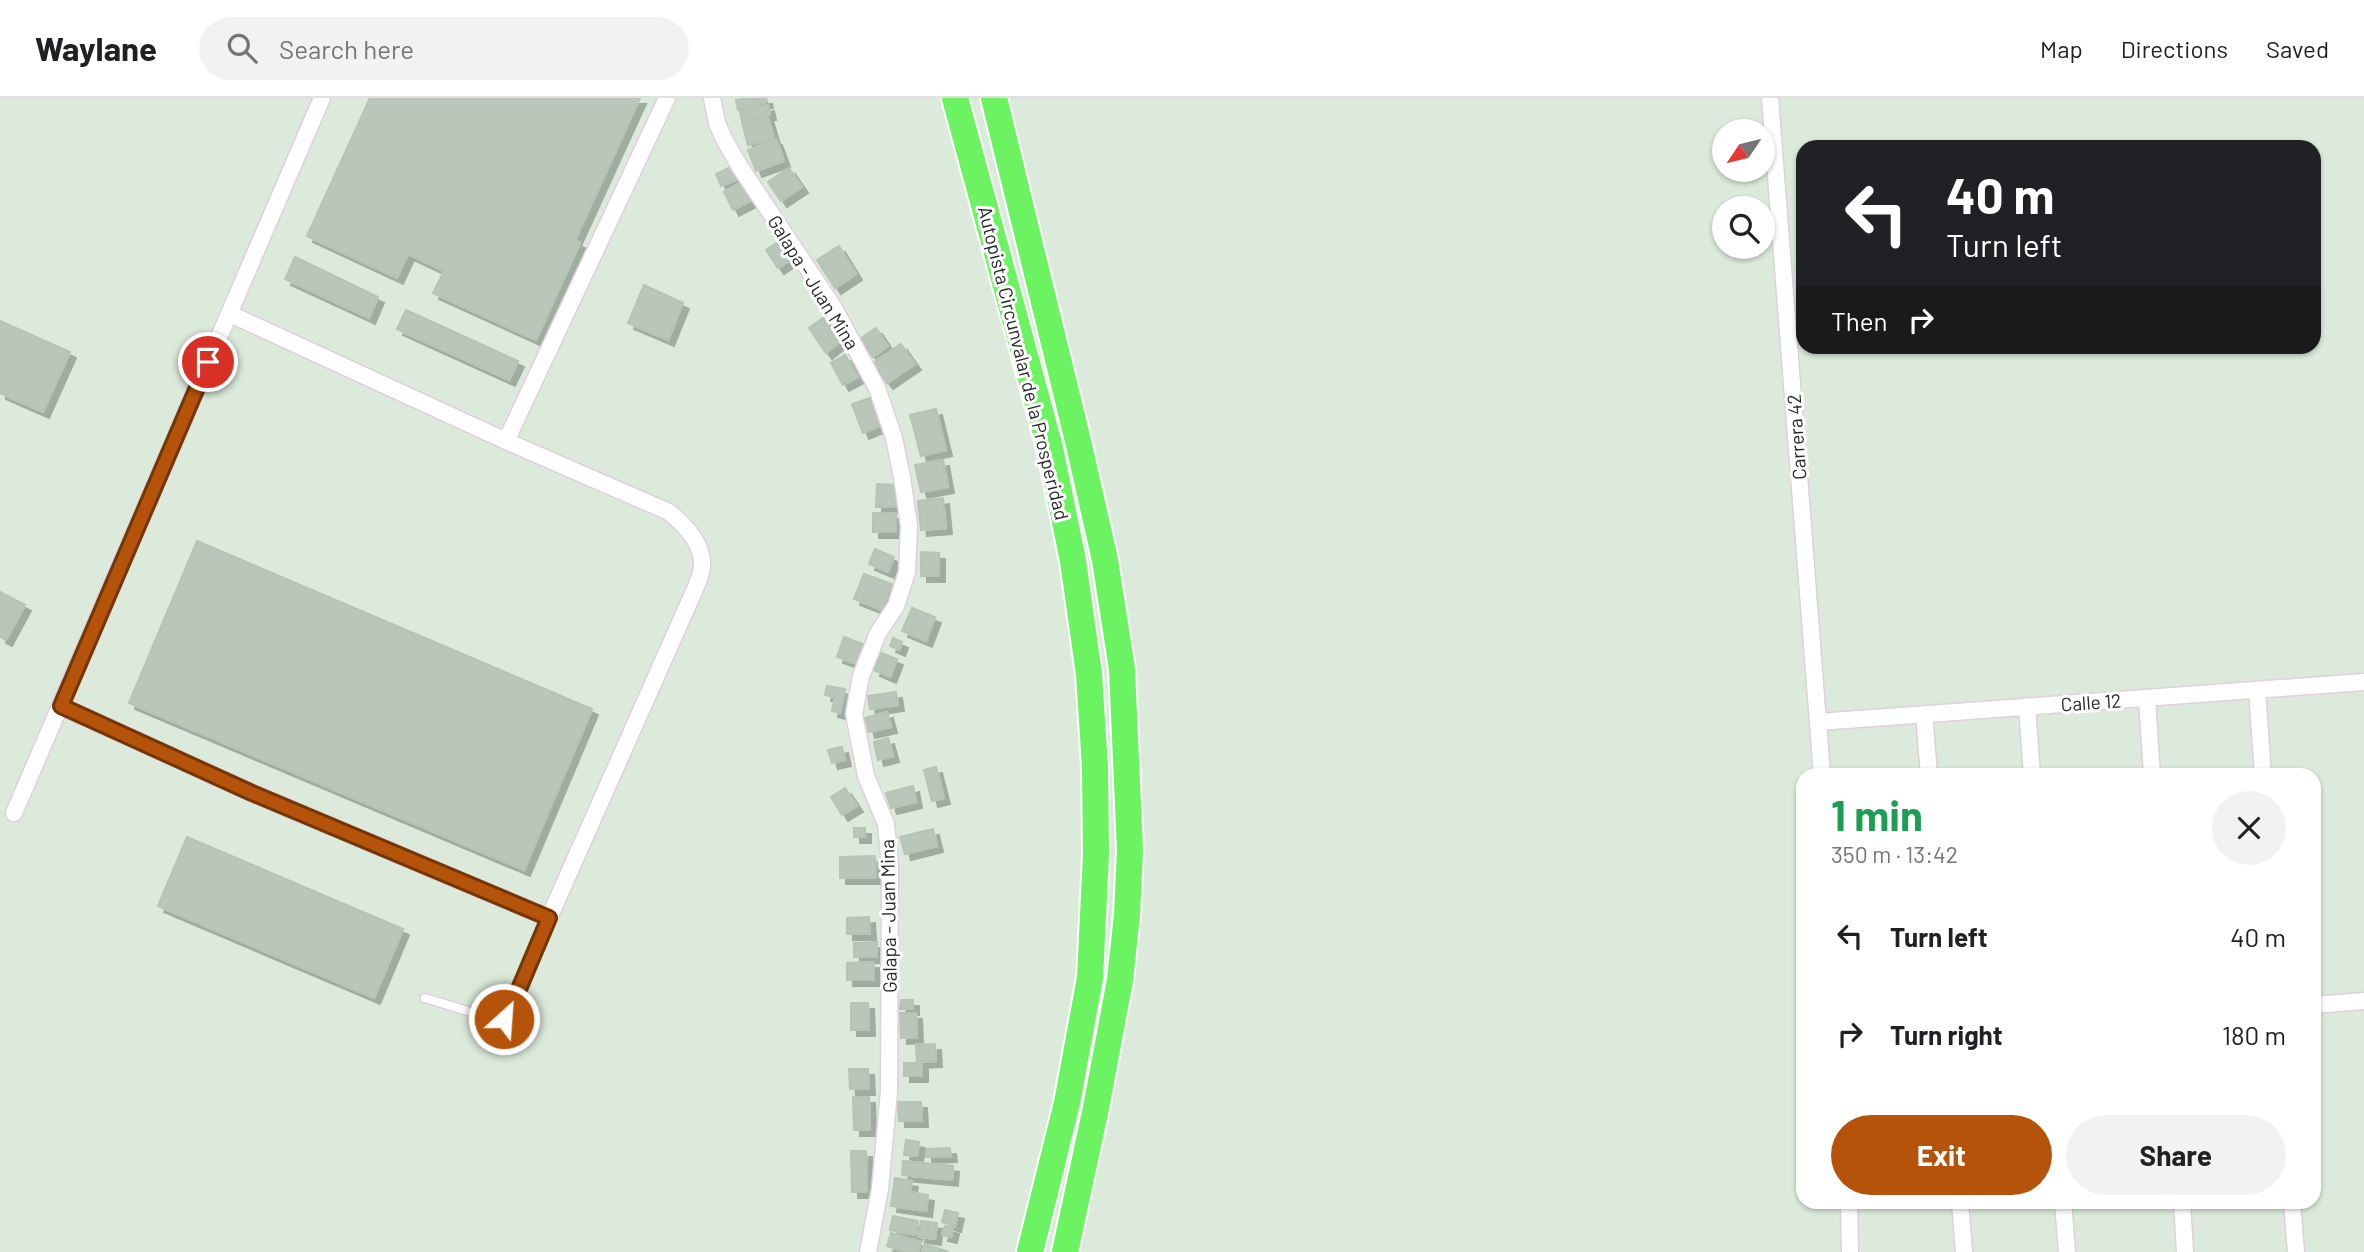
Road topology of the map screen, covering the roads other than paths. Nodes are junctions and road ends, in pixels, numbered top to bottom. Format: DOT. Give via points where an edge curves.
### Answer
graph roads {
  1 [pos="321,98"];
  2 [pos="667,98"];
  3 [pos="712,98"];
  4 [pos="955,98"];
  5 [pos="994,98"];
  6 [pos="1770,98"];
  7 [pos="230,314"];
  8 [pos="506,441"];
  9 [pos="2364,682"];
  10 [pos="2257,690"];
  11 [pos="2147,698"];
  12 [pos="61,706"];
  13 [pos="2027,706"];
  14 [pos="1924,714"];
  15 [pos="1818,722"];
  16 [pos="1821,768"];
  17 [pos="1928,768"];
  18 [pos="2031,768"];
  19 [pos="2152,768"];
  20 [pos="2263,768"];
  21 [pos="14,813"];
  22 [pos="549,918"];
  23 [pos="425,998"];
  24 [pos="2364,1001"];
  25 [pos="2321,1004"];
  26 [pos="1849,1209"];
  27 [pos="1961,1209"];
  28 [pos="2064,1209"];
  29 [pos="2182,1209"];
  30 [pos="2293,1209"];
  31 [pos="868,1252"];
  32 [pos="1030,1252"];
  33 [pos="1065,1252"];
  34 [pos="1850,1252"];
  35 [pos="1964,1252"];
  36 [pos="2067,1252"];
  37 [pos="2185,1252"];
  38 [pos="2296,1252"];
  1 -- 7 [label="street"];
  2 -- 8 [label="street"];
  3 -- 31 [label="street, Galapa - Juan Mina" via="724,139 834,308 877,388 894,438 909,526 908,572 861,676 854,714 866,776 886,824 890,867 889,1091 880,1189"];
  4 -- 32 [label="highway, Autopista Circunvalar de la Prosperidad" via="1052,461 1073,561 1095,767 1090,978 1067,1103"];
  5 -- 33 [label="highway, Autopista Circunvalar de la Prosperidad" via="1105,560 1122,669 1130,850 1126,928 1113,1019"];
  6 -- 15 [label="street, Carrera 42"];
  7 -- 8 [label="street"];
  7 -- 12 [label="street"];
  8 -- 22 [label="street" via="668,512 698,544 702,566"];
  9 -- 10 [label="street, Calle 12"];
  10 -- 11 [label="street, Calle 12"];
  10 -- 20 [label="street"];
  11 -- 13 [label="street, Calle 12"];
  11 -- 19 [label="street"];
  12 -- 21 [label="street"];
  12 -- 22 [label="street" via="252,793"];
  13 -- 14 [label="street, Calle 12"];
  13 -- 18 [label="street"];
  14 -- 15 [label="street, Calle 12"];
  14 -- 17 [label="street"];
  15 -- 16 [label="street, Carrera 42"];
  22 -- 23 [label="lane" via="504,1019"];
  24 -- 25 [label="street"];
  26 -- 34 [label="street"];
  27 -- 35 [label="street"];
  28 -- 36 [label="street"];
  29 -- 37 [label="street"];
  30 -- 38 [label="street"];
}
